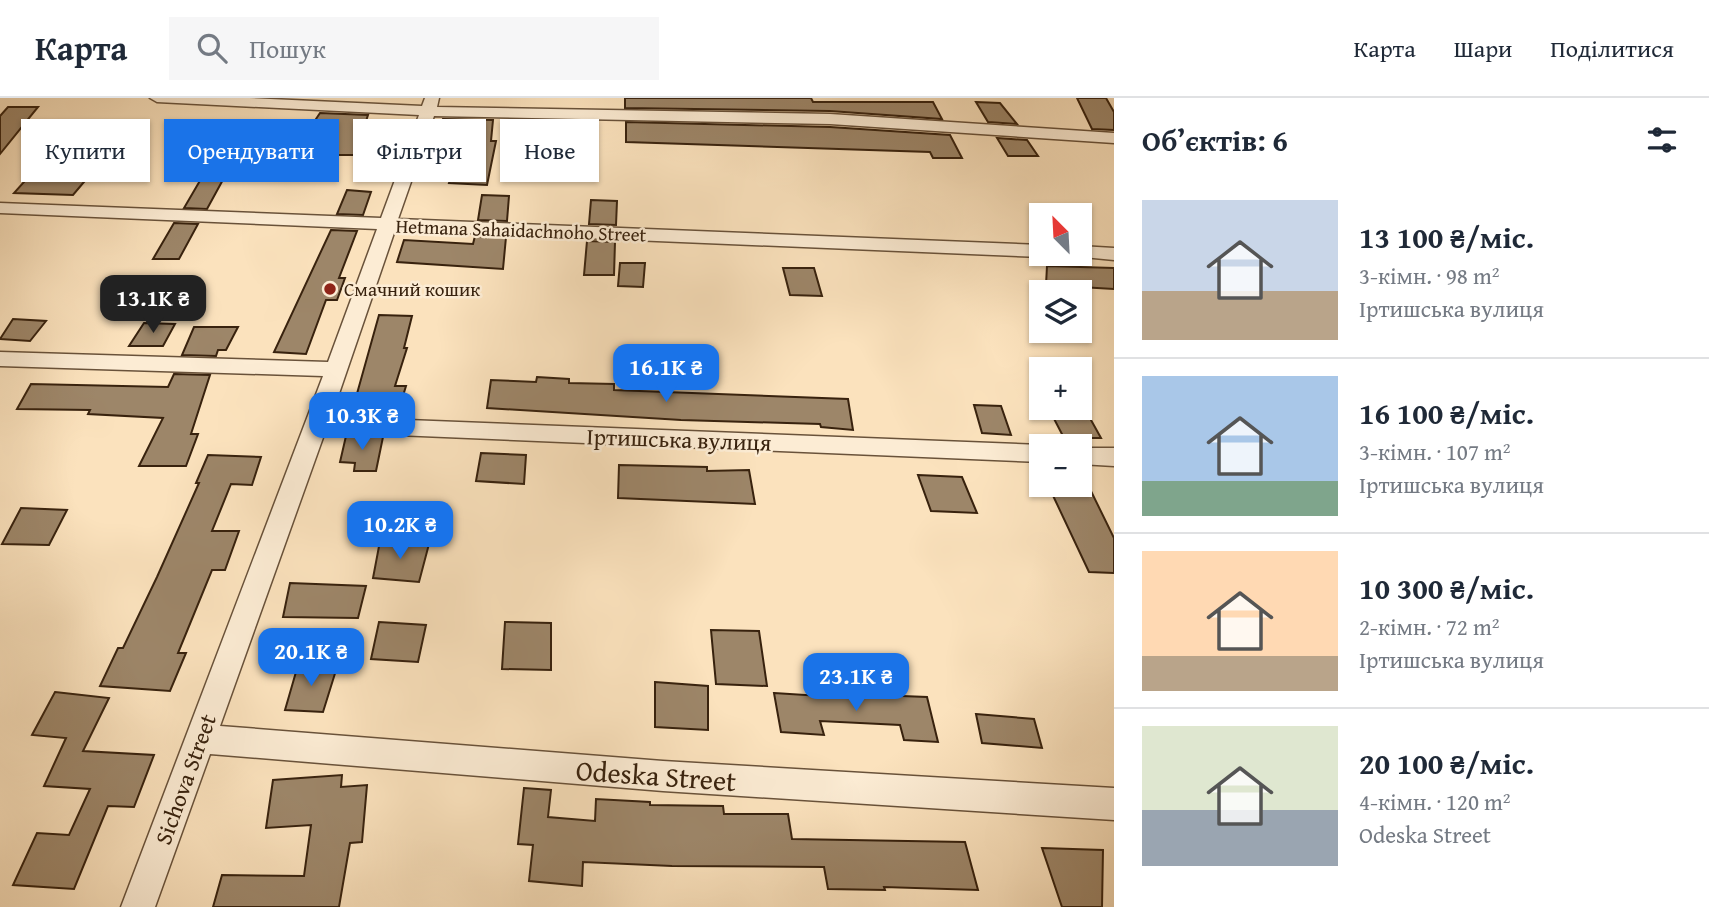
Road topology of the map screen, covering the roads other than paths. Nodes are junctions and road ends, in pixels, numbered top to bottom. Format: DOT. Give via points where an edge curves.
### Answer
graph roads {
  1 [pos="157,98"];
  2 [pos="430,105"];
  3 [pos="1114,138"];
  4 [pos="0,208"];
  5 [pos="387,224"];
  6 [pos="1029,251"];
  7 [pos="1092,253"];
  8 [pos="1114,254"];
  9 [pos="0,359"];
  10 [pos="334,369"];
  11 [pos="317,424"];
  12 [pos="1029,454"];
  13 [pos="1092,456"];
  14 [pos="1114,457"];
  15 [pos="199,739"];
  16 [pos="1114,804"];
  17 [pos="138,907"];
  1 -- 2 [label="street"];
  2 -- 3 [label="street" via="830,119"];
  2 -- 5 [label="street, Sichova Street"];
  4 -- 5 [label="street, Hetmana Sahaidachnoho Street"];
  5 -- 6 [label="street, Hetmana Sahaidachnoho Street"];
  5 -- 10 [label="street, Sichova Street"];
  7 -- 8 [label="street"];
  9 -- 10 [label="street"];
  10 -- 11 [label="street, Sichova Street"];
  11 -- 12 [label="street, Іртишська вулиця"];
  11 -- 15 [label="street, Sichova Street"];
  13 -- 14 [label="street"];
  15 -- 16 [label="street, Odeska Street" via="663,776"];
  15 -- 17 [label="street, Sichova Street"];
}
